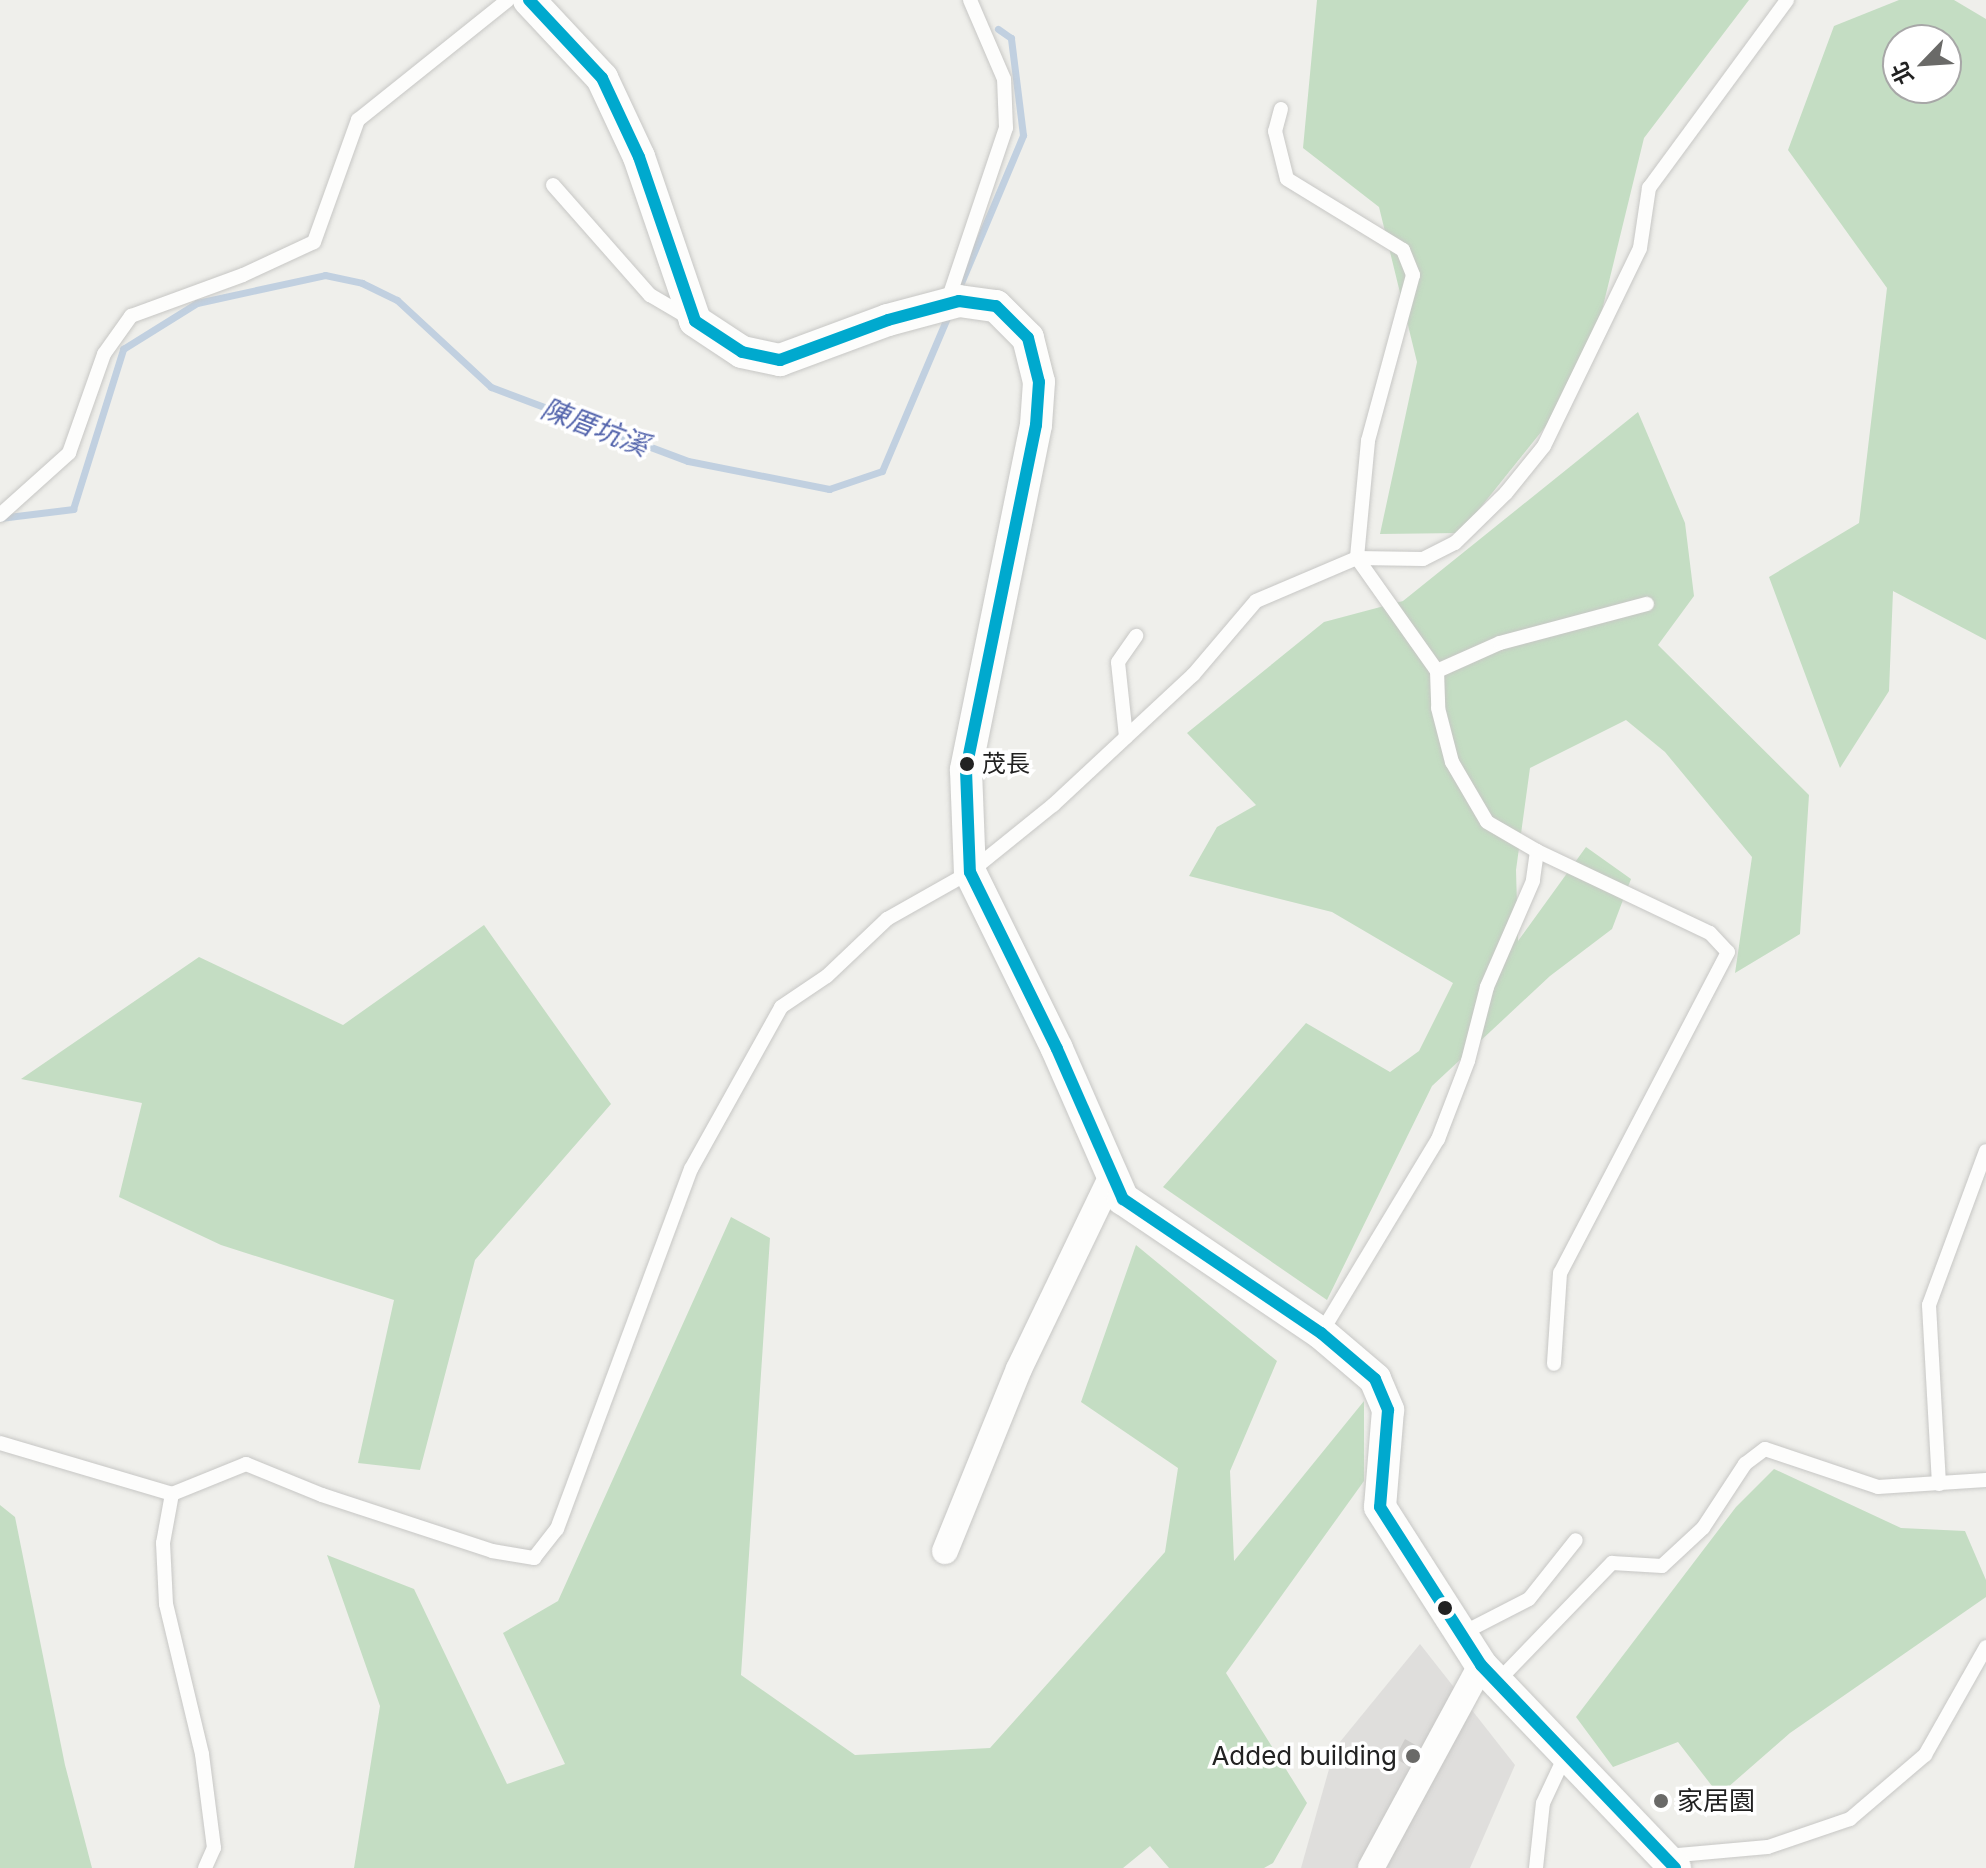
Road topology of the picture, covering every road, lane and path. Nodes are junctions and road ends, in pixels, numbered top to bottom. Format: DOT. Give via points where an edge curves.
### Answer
graph roads {
  1 [pos="508,0"];
  2 [pos="529,0"];
  3 [pos="970,0"];
  4 [pos="1787,0"];
  5 [pos="1281,109"];
  6 [pos="553,185"];
  7 [pos="951,303"];
  8 [pos="695,321"];
  9 [pos="1,513"];
  10 [pos="1357,558"];
  11 [pos="1647,604"];
  12 [pos="1136,636"];
  13 [pos="1437,671"];
  14 [pos="1126,737"];
  15 [pos="1537,851"];
  16 [pos="970,872"];
  17 [pos="1986,1151"];
  18 [pos="1112,1176"];
  19 [pos="1321,1333"];
  20 [pos="1554,1364"];
  21 [pos="0,1443"];
  22 [pos="1986,1480"];
  23 [pos="1939,1484"];
  24 [pos="172,1494"];
  25 [pos="1576,1540"];
  26 [pos="945,1551"];
  27 [pos="1461,1634"];
  28 [pos="1986,1647"];
  29 [pos="1488,1674"];
  30 [pos="1566,1754"];
  31 [pos="1670,1862"];
  32 [pos="205,1868"];
  33 [pos="1371,1868"];
  34 [pos="1536,1868"];
  1 -- 9 [label="lane" via="358,120 314,242 131,316 104,354 69,453"];
  2 -- 8 [label="street" via="602,78 639,157"];
  3 -- 7 [label="lane" via="1004,79 1006,128"];
  4 -- 10 [label="lane" via="1649,188 1640,248 1544,446 1455,543 1423,559"];
  5 -- 10 [label="lane" via="1275,131 1287,179 1403,250 1413,275 1368,441"];
  6 -- 8 [label="lane" via="650,295"];
  7 -- 8 [label="street" via="780,360 742,352"];
  7 -- 16 [label="street" via="996,306 1028,338 1039,382 1036,425 966,770"];
  10 -- 13 [label="lane"];
  10 -- 14 [label="lane" via="1256,601 1193,675"];
  11 -- 13 [label="lane" via="1500,643"];
  12 -- 14 [label="lane" via="1118,662"];
  13 -- 15 [label="lane" via="1438,708 1452,762 1487,822"];
  14 -- 16 [label="lane"];
  15 -- 19 [label="lane" via="1533,881 1487,987 1468,1061 1438,1139"];
  15 -- 20 [label="lane" via="1710,933 1728,952 1560,1273"];
  16 -- 18 [label="street"];
  16 -- 24 [label="lane" via="887,919 827,976 781,1007 691,1169 557,1529 534,1558 492,1551 246,1464"];
  17 -- 23 [label="lane" via="1929,1305"];
  18 -- 19 [label="street" via="1123,1199"];
  18 -- 26 [label="street" via="1019,1369"];
  19 -- 27 [label="street" via="1375,1379 1388,1410 1380,1507"];
  21 -- 24 [label="lane"];
  22 -- 23 [label="lane"];
  23 -- 29 [label="lane" via="1878,1487 1765,1449 1745,1464 1703,1528 1662,1566 1612,1563"];
  24 -- 32 [label="lane" via="163,1543 166,1604 202,1754 214,1848"];
  25 -- 27 [label="lane" via="1529,1599"];
  27 -- 29 [label="street"];
  28 -- 31 [label="lane" via="1925,1755 1850,1819 1768,1847"];
  29 -- 30 [label="street"];
  29 -- 33 [label="street"];
  30 -- 31 [label="street"];
  30 -- 34 [label="lane" via="1543,1803"];
}
